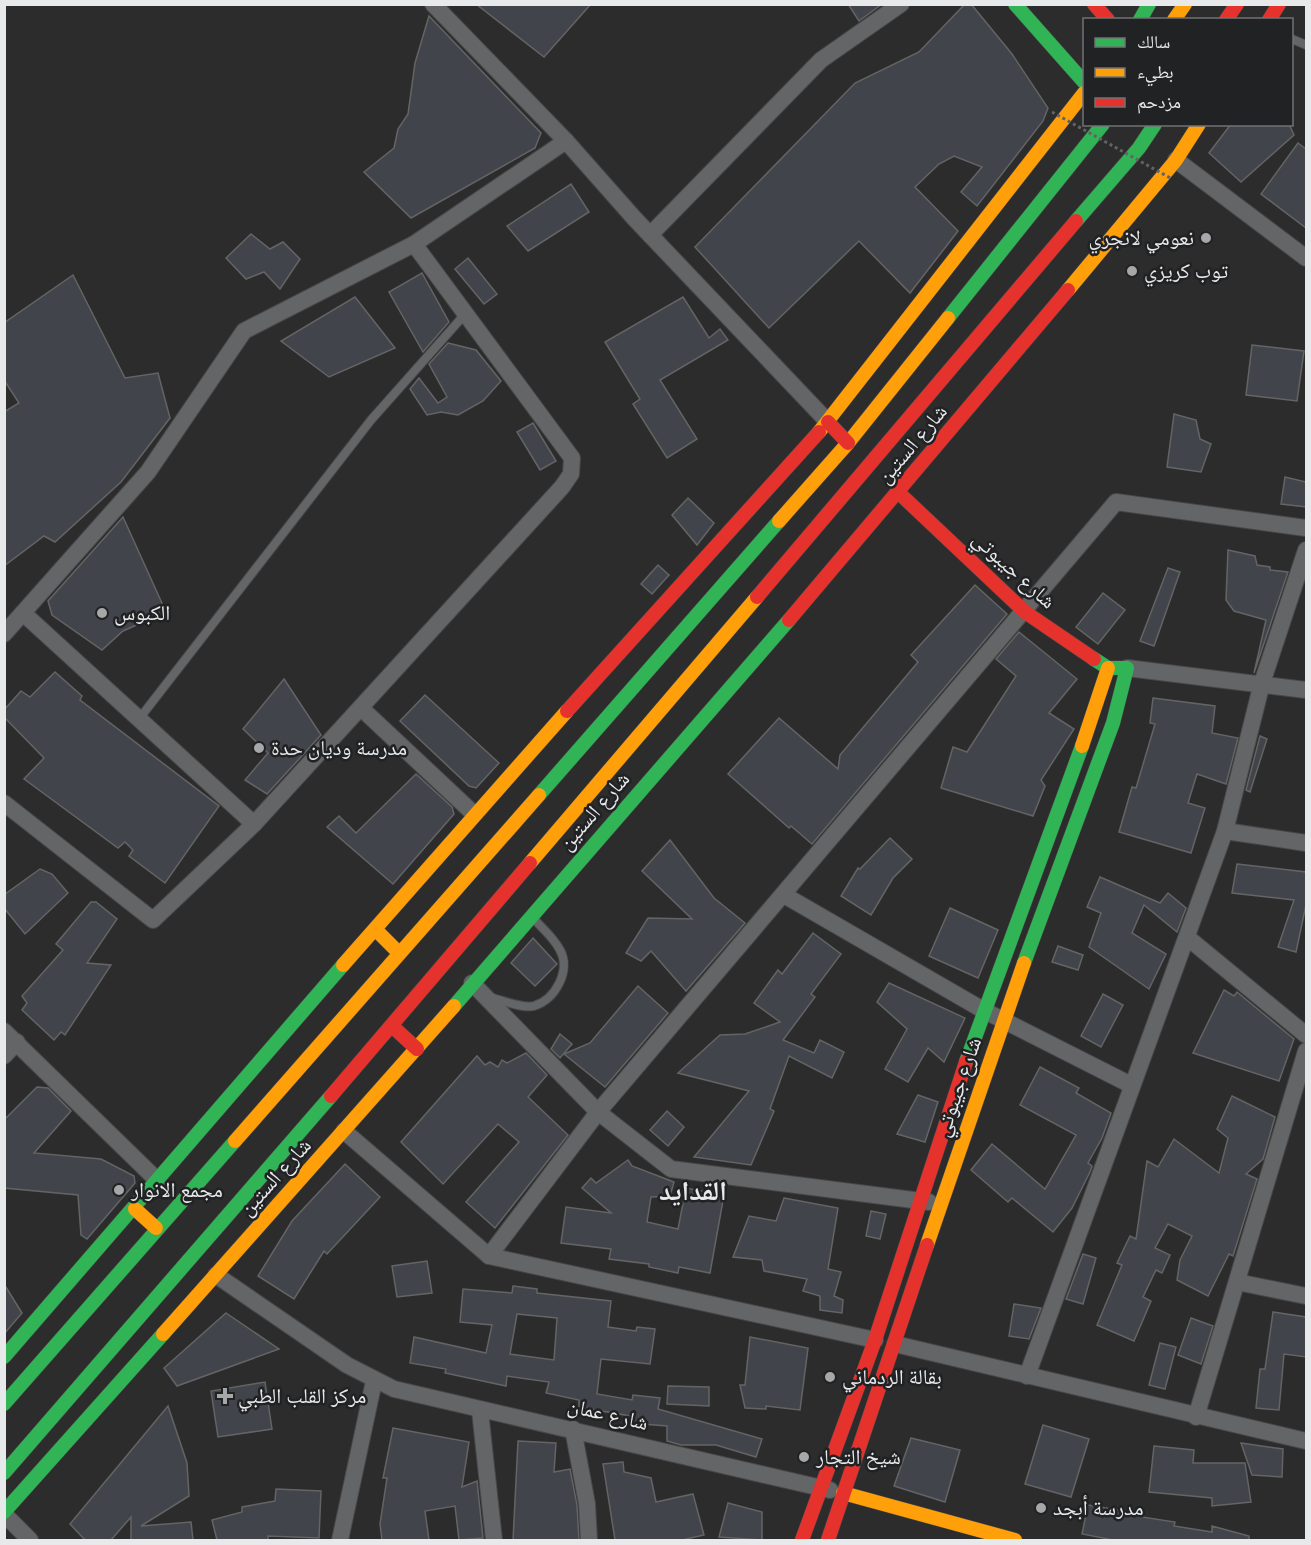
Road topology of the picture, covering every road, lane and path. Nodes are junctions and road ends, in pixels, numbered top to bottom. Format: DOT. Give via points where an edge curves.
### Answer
graph roads {
  1 [pos="433,4"];
  2 [pos="901,4"];
  3 [pos="1015,4"];
  4 [pos="1094,4"];
  5 [pos="1149,4"];
  6 [pos="1185,4"];
  7 [pos="1237,4"];
  8 [pos="1279,4"];
  9 [pos="1105,18"];
  10 [pos="1141,18"];
  11 [pos="1175,18"];
  12 [pos="1227,18"];
  13 [pos="1270,18"];
  14 [pos="1083,81"];
  15 [pos="1083,94"];
  16 [pos="1052,112"];
  17 [pos="1101,126"];
  18 [pos="1154,126"];
  19 [pos="1198,126"];
  20 [pos="566,141"];
  21 [pos="1176,160"];
  22 [pos="1172,179"];
  23 [pos="650,235"];
  24 [pos="414,243"];
  25 [pos="1306,258"];
  26 [pos="465,313"];
  27 [pos="828,422"];
  28 [pos="848,443"];
  29 [pos="899,493"];
  30 [pos="1306,528"];
  31 [pos="1306,550"];
  32 [pos="1025,612"];
  33 [pos="23,613"];
  34 [pos="4,634"];
  35 [pos="1108,668"];
  36 [pos="1127,668"];
  37 [pos="1262,683"];
  38 [pos="1306,690"];
  39 [pos="361,708"];
  40 [pos="139,718"];
  41 [pos="4,803"];
  42 [pos="474,814"];
  43 [pos="254,824"];
  44 [pos="1225,831"];
  45 [pos="1306,843"];
  46 [pos="784,895"];
  47 [pos="531,915"];
  48 [pos="376,930"];
  49 [pos="1188,938"];
  50 [pos="399,953"];
  51 [pos="472,983"];
  52 [pos="484,996"];
  53 [pos="983,1010"];
  54 [pos="1003,1020"];
  55 [pos="392,1026"];
  56 [pos="4,1031"];
  57 [pos="1306,1035"];
  58 [pos="17,1042"];
  59 [pos="417,1049"];
  60 [pos="1306,1051"];
  61 [pos="4,1056"];
  62 [pos="1131,1085"];
  63 [pos="598,1112"];
  64 [pos="344,1131"];
  65 [pos="158,1181"];
  66 [pos="921,1200"];
  67 [pos="940,1204"];
  68 [pos="135,1209"];
  69 [pos="156,1228"];
  70 [pos="489,1256"];
  71 [pos="216,1275"];
  72 [pos="1237,1282"];
  73 [pos="1306,1296"];
  74 [pos="875,1340"];
  75 [pos="895,1344"];
  76 [pos="4,1357"];
  77 [pos="1027,1376"];
  78 [pos="374,1381"];
  79 [pos="4,1404"];
  80 [pos="480,1411"];
  81 [pos="1196,1417"];
  82 [pos="573,1429"];
  83 [pos="1306,1441"];
  84 [pos="21,1454"];
  85 [pos="39,1472"];
  86 [pos="4,1473"];
  87 [pos="821,1487"];
  88 [pos="843,1493"];
  89 [pos="4,1513"];
  90 [pos="30,1540"];
  91 [pos="340,1540"];
  92 [pos="494,1540"];
  93 [pos="589,1540"];
  94 [pos="802,1540"];
  95 [pos="828,1540"];
  96 [pos="1015,1540"];
  1 -- 20 [label="street"];
  2 -- 23 [label="street" via="821,60"];
  3 -- 14 [label="main road"];
  4 -- 9 [label="main road"];
  5 -- 10 [label="main road"];
  6 -- 11 [label="main road"];
  7 -- 12 [label="main road"];
  8 -- 13 [label="main road"];
  15 -- 27 [label="main road"];
  16 -- 22 [label="path, bridge"];
  17 -- 28 [label="main road"];
  18 -- 55 [label="main road, شارع الستين" via="1139,148"];
  19 -- 21 [label="main road, شارع الستين"];
  20 -- 23 [label="street"];
  20 -- 24 [label="street"];
  21 -- 25 [label="street"];
  21 -- 29 [label="main road, شارع الستين"];
  23 -- 27 [label="street"];
  24 -- 26 [label="street"];
  24 -- 33 [label="street" via="244,331 148,472"];
  26 -- 39 [label="street" via="572,458 571,474"];
  26 -- 40 [label="lane" via="371,420"];
  27 -- 28 [label="main road"];
  27 -- 42 [label="main road"];
  28 -- 50 [label="main road"];
  29 -- 32 [label="main road, شارع جيبوتي"];
  29 -- 47 [label="main road, شارع الستين"];
  30 -- 32 [label="street" via="1116,502"];
  31 -- 37 [label="street"];
  32 -- 35 [label="main road, شارع جيبوتي"];
  32 -- 46 [label="street"];
  33 -- 34 [label="street"];
  33 -- 40 [label="street"];
  35 -- 36 [label="main road"];
  35 -- 53 [label="main road, شارع جيبوتي"];
  36 -- 37 [label="street"];
  36 -- 54 [label="main road, شارع جيبوتي" via="1113,723"];
  37 -- 38 [label="street"];
  37 -- 44 [label="street"];
  39 -- 42 [label="street"];
  39 -- 43 [label="street"];
  40 -- 43 [label="street"];
  41 -- 43 [label="street" via="153,920"];
  42 -- 48 [label="main road"];
  44 -- 45 [label="street"];
  44 -- 49 [label="street"];
  46 -- 53 [label="street"];
  46 -- 63 [label="street"];
  47 -- 51 [label="main road, شارع الستين"];
  47 -- 52 [label="lane" via="560,949 565,965 563,976 547,999 533,1006"];
  48 -- 50 [label="main road"];
  48 -- 65 [label="main road"];
  49 -- 57 [label="street"];
  49 -- 62 [label="street"];
  50 -- 69 [label="main road"];
  51 -- 52 [label="street"];
  51 -- 59 [label="main road, شارع الستين"];
  52 -- 63 [label="street"];
  53 -- 54 [label="street"];
  53 -- 66 [label="main road, شارع جيبوتي"];
  54 -- 62 [label="street"];
  54 -- 67 [label="main road, شارع جيبوتي"];
  55 -- 59 [label="main road"];
  55 -- 84 [label="main road, شارع الستين"];
  56 -- 58 [label="street"];
  58 -- 61 [label="street"];
  58 -- 65 [label="street"];
  59 -- 64 [label="main road, شارع الستين"];
  60 -- 72 [label="street"];
  62 -- 77 [label="street"];
  63 -- 66 [label="street" via="671,1169"];
  63 -- 70 [label="street"];
  64 -- 70 [label="street"];
  64 -- 71 [label="main road, شارع الستين"];
  65 -- 68 [label="main road"];
  66 -- 67 [label="street"];
  66 -- 74 [label="main road, شارع جيبوتي"];
  67 -- 75 [label="main road, شارع جيبوتي"];
  68 -- 69 [label="main road"];
  68 -- 76 [label="main road"];
  69 -- 79 [label="main road"];
  70 -- 74 [label="street"];
  71 -- 78 [label="street, شارع عمان"];
  71 -- 85 [label="main road, شارع الستين"];
  72 -- 73 [label="street"];
  72 -- 81 [label="street"];
  74 -- 75 [label="main road"];
  74 -- 87 [label="main road, شارع جيبوتي"];
  75 -- 77 [label="street"];
  75 -- 88 [label="main road, شارع جيبوتي"];
  77 -- 81 [label="street"];
  78 -- 80 [label="street, شارع عمان"];
  78 -- 91 [label="street"];
  80 -- 82 [label="street, شارع عمان"];
  80 -- 92 [label="street"];
  81 -- 83 [label="street"];
  82 -- 87 [label="street, شارع عمان"];
  82 -- 93 [label="street" via="587,1504"];
  84 -- 85 [label="main road"];
  84 -- 86 [label="main road, شارع الستين"];
  85 -- 89 [label="main road, شارع الستين"];
  87 -- 88 [label="street, شارع عمان"];
  87 -- 94 [label="main road, شارع جيبوتي"];
  88 -- 95 [label="main road, شارع جيبوتي"];
  88 -- 96 [label="main road, شارع عمان"];
  89 -- 90 [label="street"];
}
